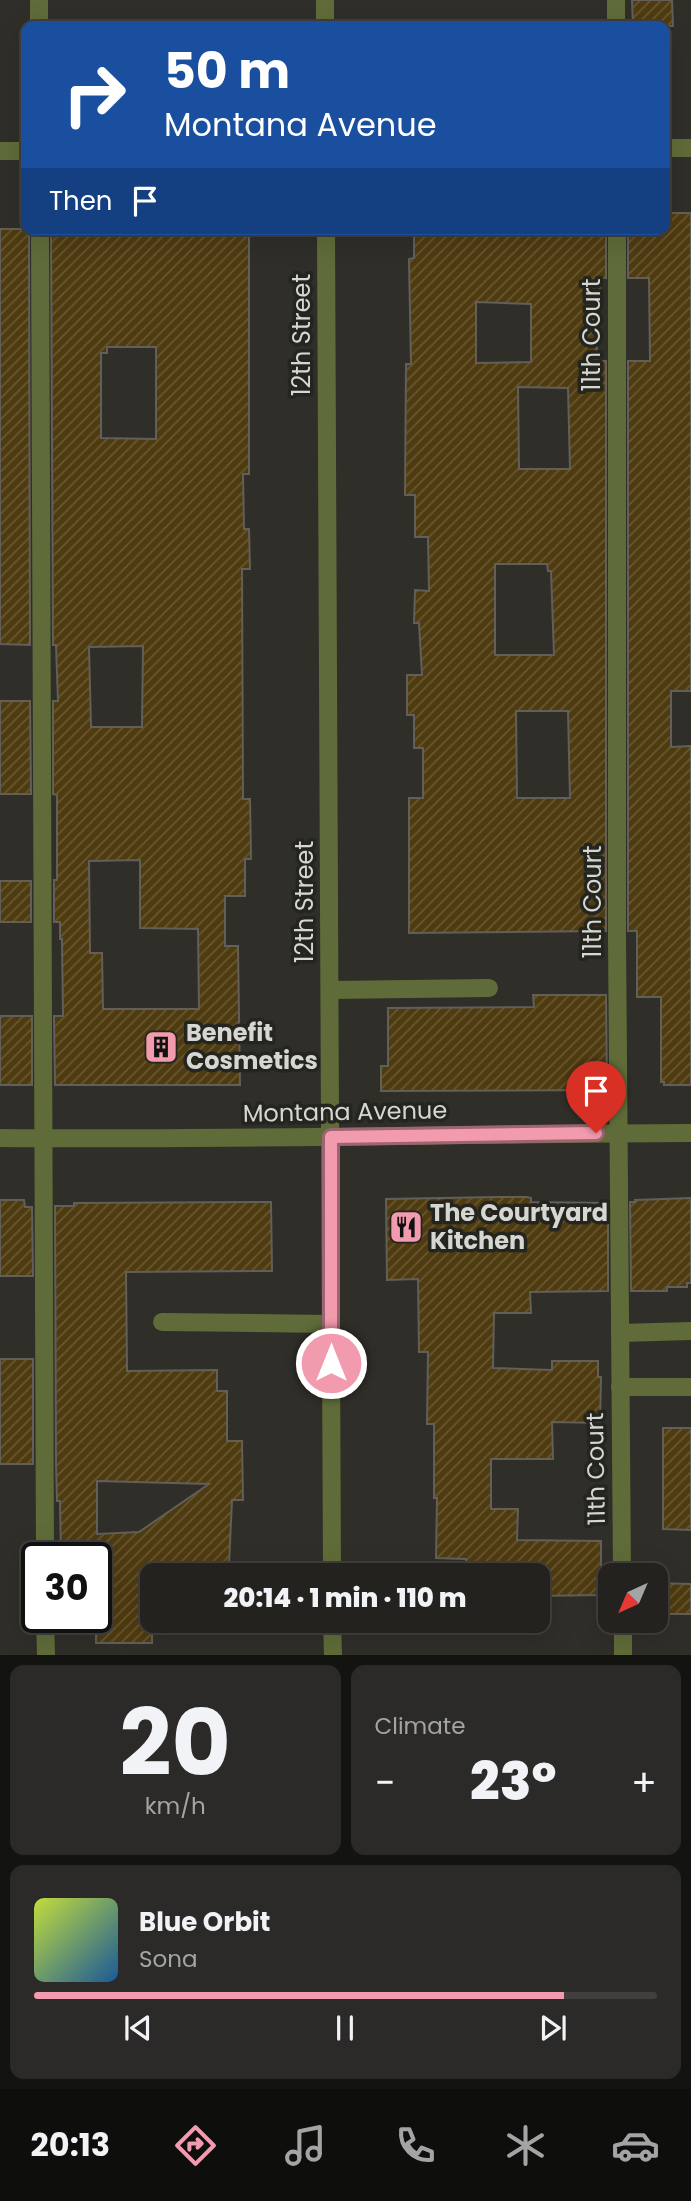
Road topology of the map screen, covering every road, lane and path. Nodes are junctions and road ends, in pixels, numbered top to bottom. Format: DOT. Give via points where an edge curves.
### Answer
graph roads {
  1 [pos="39,0"];
  2 [pos="325,0"];
  3 [pos="616,0"];
  4 [pos="39,21"];
  5 [pos="325,21"];
  6 [pos="616,21"];
  7 [pos="670,148"];
  8 [pos="691,148"];
  9 [pos="0,151"];
  10 [pos="21,151"];
  11 [pos="40,235"];
  12 [pos="326,235"];
  13 [pos="617,235"];
  14 [pos="489,988"];
  15 [pos="330,990"];
  16 [pos="620,1133"];
  17 [pos="691,1133"];
  18 [pos="331,1137"];
  19 [pos="0,1138"];
  20 [pos="43,1138"];
  21 [pos="162,1322"];
  22 [pos="331,1324"];
  23 [pos="691,1332"];
  24 [pos="620,1333"];
  25 [pos="620,1387"];
  26 [pos="691,1387"];
  27 [pos="45,1542"];
  28 [pos="332,1563"];
  29 [pos="622,1563"];
  30 [pos="45,1633"];
  31 [pos="332,1633"];
  32 [pos="623,1633"];
  33 [pos="46,1655"];
  34 [pos="333,1655"];
  35 [pos="623,1655"];
  1 -- 4 [label="street"];
  2 -- 5 [label="street"];
  3 -- 6 [label="street"];
  7 -- 8 [label="street"];
  9 -- 10 [label="street"];
  11 -- 20 [label="street"];
  12 -- 15 [label="street, 12th Street"];
  13 -- 16 [label="street, 11th Court"];
  14 -- 15 [label="street"];
  15 -- 18 [label="street, 12th Street"];
  16 -- 17 [label="street, Montana Avenue"];
  16 -- 18 [label="street, Montana Avenue"];
  16 -- 24 [label="street, 11th Court"];
  18 -- 20 [label="street, Montana Avenue"];
  18 -- 22 [label="street, 12th Street"];
  19 -- 20 [label="street, Montana Avenue"];
  20 -- 27 [label="street"];
  21 -- 22 [label="street"];
  22 -- 28 [label="street, 12th Street"];
  23 -- 24 [label="street"];
  24 -- 25 [label="street, 11th Court"];
  25 -- 26 [label="street"];
  25 -- 29 [label="street, 11th Court"];
  30 -- 33 [label="street"];
  31 -- 34 [label="street"];
  32 -- 35 [label="street"];
}
